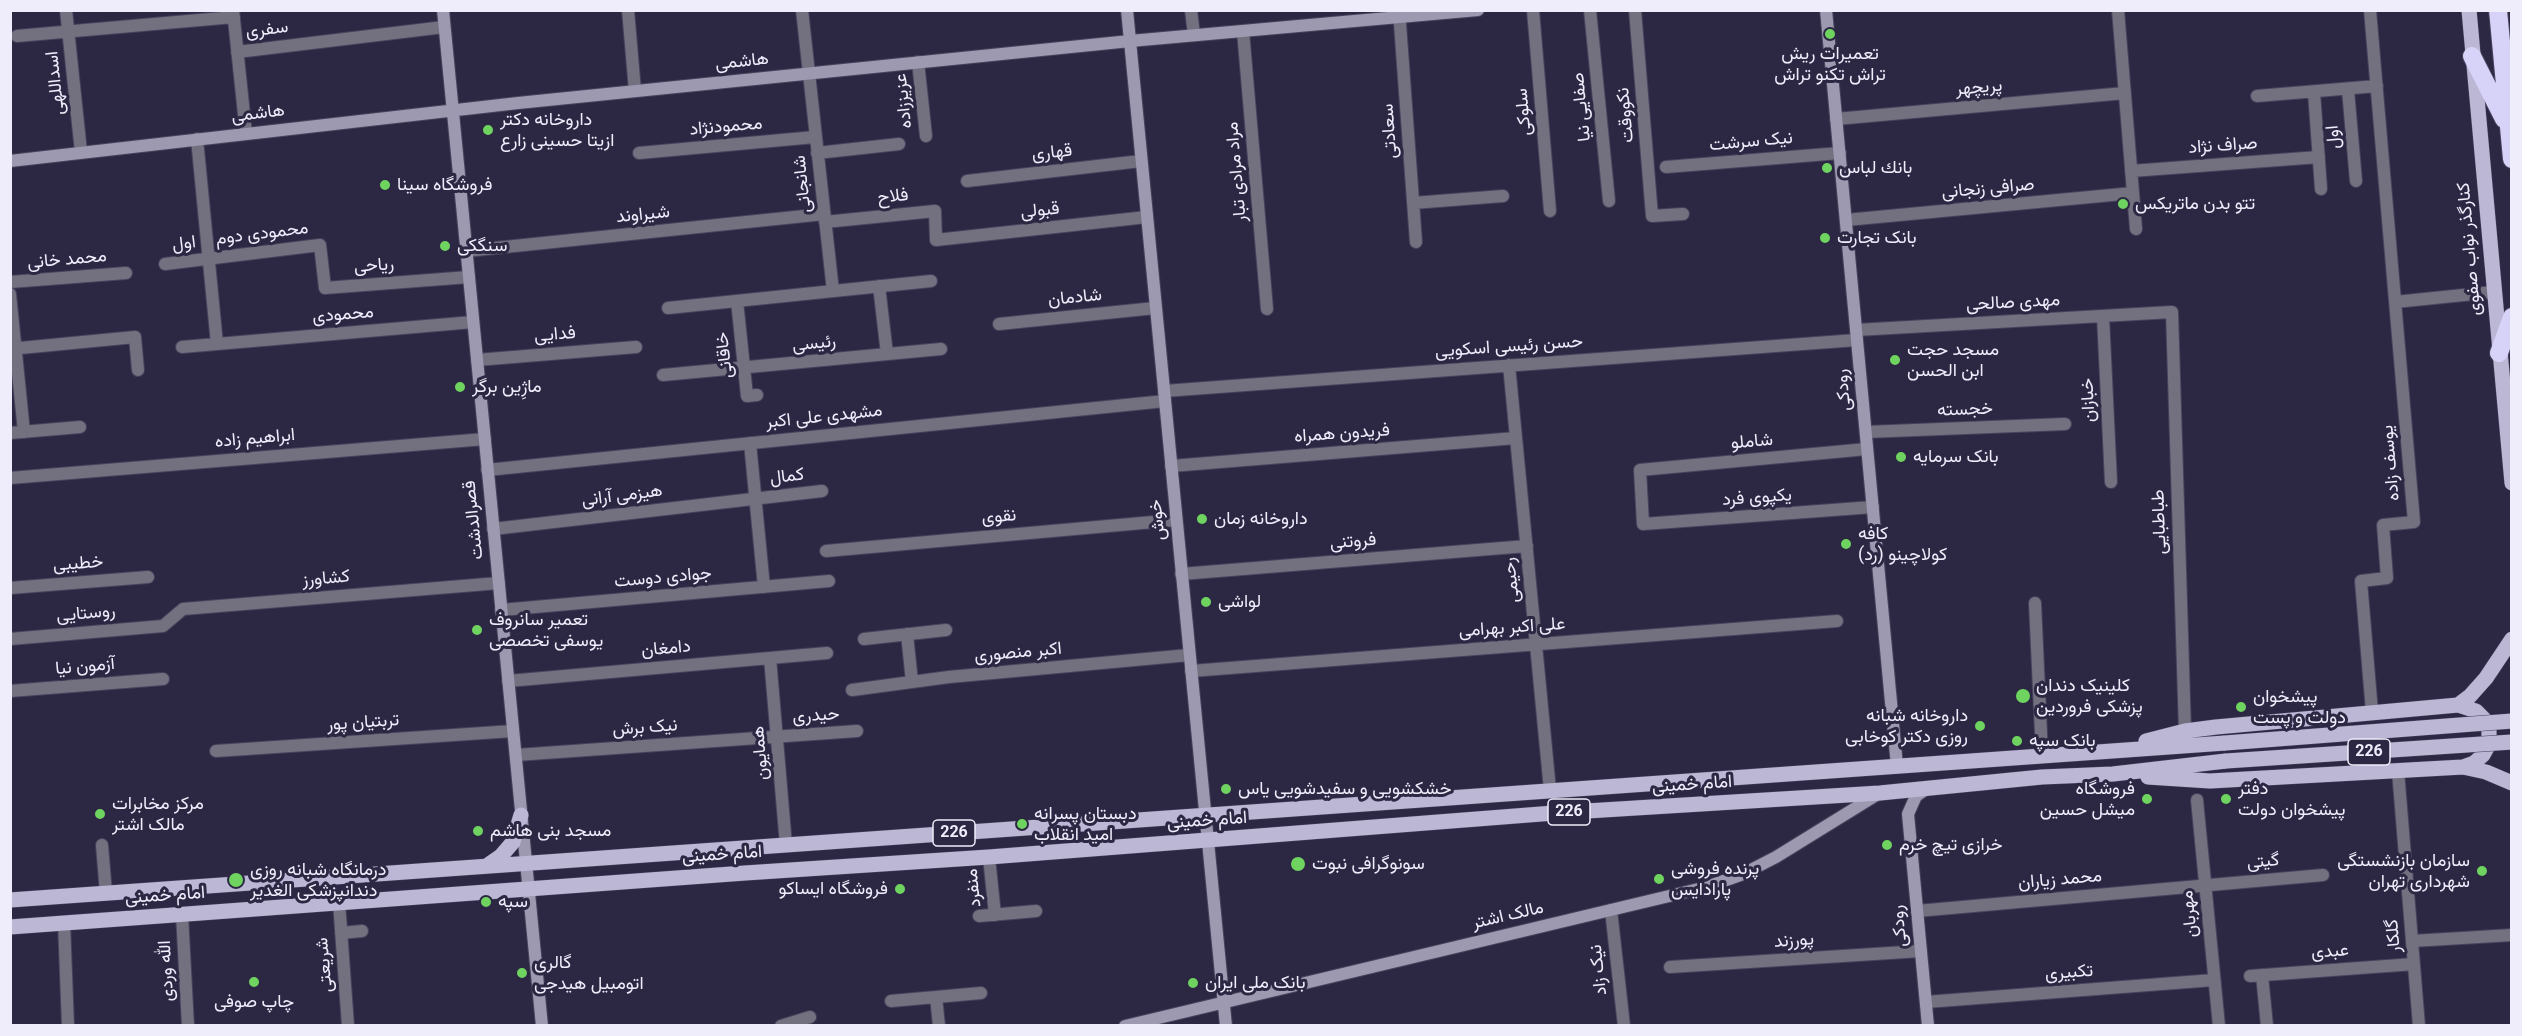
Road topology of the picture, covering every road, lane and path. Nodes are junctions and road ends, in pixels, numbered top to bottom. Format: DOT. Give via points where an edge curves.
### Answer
graph roads {
  1 [pos="66,10"];
  2 [pos="442,10"];
  3 [pos="628,10"];
  4 [pos="802,10"];
  5 [pos="1127,10"];
  6 [pos="1191,10"];
  7 [pos="1478,10"];
  8 [pos="1533,10"];
  9 [pos="1590,10"];
  10 [pos="1635,10"];
  11 [pos="1826,10"];
  12 [pos="2118,10"];
  13 [pos="2370,10"];
  14 [pos="2469,10"];
  15 [pos="2498,10"];
  16 [pos="233,14"];
  17 [pos="1399,14"];
  18 [pos="444,27"];
  19 [pos="1243,31"];
  20 [pos="69,33"];
  21 [pos="1194,35"];
  22 [pos="17,36"];
  23 [pos="1130,40"];
  24 [pos="237,52"];
  25 [pos="2472,56"];
  26 [pos="918,62"];
  27 [pos="808,73"];
  28 [pos="2377,86"];
  29 [pos="2348,90"];
  30 [pos="635,91"];
  31 [pos="2314,92"];
  32 [pos="2125,93"];
  33 [pos="2258,96"];
  34 [pos="451,110"];
  35 [pos="1836,119"];
  36 [pos="2508,127"];
  37 [pos="246,134"];
  38 [pos="815,136"];
  39 [pos="926,136"];
  40 [pos="197,139"];
  41 [pos="899,144"];
  42 [pos="81,152"];
  43 [pos="639,153"];
  44 [pos="817,153"];
  45 [pos="1840,153"];
  46 [pos="2319,157"];
  47 [pos="2511,159"];
  48 [pos="10,161"];
  49 [pos="1141,161"];
  50 [pos="1666,167"];
  51 [pos="2131,171"];
  52 [pos="967,181"];
  53 [pos="2356,181"];
  54 [pos="2322,189"];
  55 [pos="2133,193"];
  56 [pos="1503,196"];
  57 [pos="1609,201"];
  58 [pos="1413,203"];
  59 [pos="1550,211"];
  60 [pos="1683,214"];
  61 [pos="824,218"];
  62 [pos="1147,218"];
  63 [pos="1846,220"];
  64 [pos="2136,229"];
  65 [pos="936,240"];
  66 [pos="1416,242"];
  67 [pos="320,245"];
  68 [pos="466,251"];
  69 [pos="209,259"];
  70 [pos="165,264"];
  71 [pos="126,273"];
  72 [pos="469,277"];
  73 [pos="931,281"];
  74 [pos="10,282"];
  75 [pos="879,286"];
  76 [pos="833,291"];
  77 [pos="2493,292"];
  78 [pos="10,294"];
  79 [pos="737,301"];
  80 [pos="2395,302"];
  81 [pos="668,308"];
  82 [pos="1155,308"];
  83 [pos="1267,309"];
  84 [pos="2172,312"];
  85 [pos="2103,316"];
  86 [pos="2511,317"];
  87 [pos="473,322"];
  88 [pos="999,324"];
  89 [pos="1857,335"];
  90 [pos="217,344"];
  91 [pos="182,347"];
  92 [pos="636,347"];
  93 [pos="13,349"];
  94 [pos="941,349"];
  95 [pos="2499,353"];
  96 [pos="887,354"];
  97 [pos="477,360"];
  98 [pos="1509,365"];
  99 [pos="745,369"];
  100 [pos="138,370"];
  101 [pos="663,375"];
  102 [pos="758,395"];
  103 [pos="1164,396"];
  104 [pos="2065,424"];
  105 [pos="80,427"];
  106 [pos="24,432"];
  107 [pos="1866,432"];
  108 [pos="10,433"];
  109 [pos="1516,438"];
  110 [pos="484,439"];
  111 [pos="750,443"];
  112 [pos="1868,449"];
  113 [pos="1171,466"];
  114 [pos="488,470"];
  115 [pos="10,478"];
  116 [pos="2111,482"];
  117 [pos="2511,483"];
  118 [pos="822,491"];
  119 [pos="755,499"];
  120 [pos="1873,507"];
  121 [pos="1176,520"];
  122 [pos="1643,525"];
  123 [pos="493,529"];
  124 [pos="1527,546"];
  125 [pos="826,551"];
  126 [pos="1181,574"];
  127 [pos="148,577"];
  128 [pos="829,581"];
  129 [pos="499,583"];
  130 [pos="764,587"];
  131 [pos="10,588"];
  132 [pos="2035,603"];
  133 [pos="501,610"];
  134 [pos="1837,621"];
  135 [pos="164,626"];
  136 [pos="946,630"];
  137 [pos="907,634"];
  138 [pos="10,639"];
  139 [pos="864,639"];
  140 [pos="2511,639"];
  141 [pos="1537,644"];
  142 [pos="827,653"];
  143 [pos="1189,656"];
  144 [pos="770,658"];
  145 [pos="1191,671"];
  146 [pos="163,679"];
  147 [pos="508,681"];
  148 [pos="912,682"];
  149 [pos="852,690"];
  150 [pos="10,692"];
  151 [pos="2458,705"];
  152 [pos="2372,712"];
  153 [pos="2511,722"];
  154 [pos="513,731"];
  155 [pos="857,731"];
  156 [pos="2185,731"];
  157 [pos="777,737"];
  158 [pos="2511,742"];
  159 [pos="216,751"];
  160 [pos="2111,751"];
  161 [pos="516,755"];
  162 [pos="2042,755"];
  163 [pos="1897,766"];
  164 [pos="2463,767"];
  165 [pos="2398,771"];
  166 [pos="2113,774"];
  167 [pos="2511,783"];
  168 [pos="1929,787"];
  169 [pos="1551,790"];
  170 [pos="1880,793"];
  171 [pos="1502,795"];
  172 [pos="2197,800"];
  173 [pos="522,815"];
  174 [pos="1204,815"];
  175 [pos="1506,817"];
  176 [pos="1209,840"];
  177 [pos="102,845"];
  178 [pos="786,845"];
  179 [pos="989,857"];
  180 [pos="526,863"];
  181 [pos="485,866"];
  182 [pos="2323,875"];
  183 [pos="2205,885"];
  184 [pos="529,889"];
  185 [pos="106,893"];
  186 [pos="10,900"];
  187 [pos="339,902"];
  188 [pos="1611,910"];
  189 [pos="1036,911"];
  190 [pos="1917,911"];
  191 [pos="182,914"];
  192 [pos="995,915"];
  193 [pos="979,916"];
  194 [pos="64,922"];
  195 [pos="10,927"];
  196 [pos="362,931"];
  197 [pos="341,933"];
  198 [pos="2511,935"];
  199 [pos="2412,941"];
  200 [pos="1921,951"];
  201 [pos="2414,964"];
  202 [pos="1670,967"];
  203 [pos="2214,980"];
  204 [pos="981,993"];
  205 [pos="936,997"];
  206 [pos="891,1001"];
  207 [pos="1224,1002"];
  208 [pos="1926,1002"];
  209 [pos="810,1017"];
  210 [pos="68,1026"];
  211 [pos="188,1026"];
  212 [pos="348,1026"];
  213 [pos="542,1026"];
  214 [pos="781,1026"];
  215 [pos="939,1026"];
  216 [pos="1125,1026"];
  217 [pos="1226,1026"];
  218 [pos="1624,1026"];
  219 [pos="1928,1026"];
  220 [pos="2219,1026"];
  221 [pos="2267,1026"];
  222 [pos="2419,1026"];
  1 -- 20 [label="street, اسداللهی"];
  2 -- 18 [label="main road, قصرالدشت"];
  3 -- 30 [label="street"];
  4 -- 27 [label="street, شانجانی"];
  5 -- 23 [label="main road, خوش"];
  6 -- 21 [label="street"];
  7 -- 17 [label="main road, هاشمی"];
  8 -- 59 [label="street, سلوکی"];
  9 -- 57 [label="street, صفایی نیا"];
  10 -- 60 [label="street, نکووقت" via="1652,216"];
  11 -- 35 [label="main road, رودکی"];
  12 -- 32 [label="street"];
  13 -- 28 [label="street, یوسف زاده"];
  14 -- 25 [label="main road, کنارگذر نواب صفوی"];
  15 -- 36 [label="highway"];
  16 -- 20 [label="street"];
  16 -- 24 [label="street"];
  17 -- 19 [label="main road, هاشمی"];
  17 -- 58 [label="street, سعادتی"];
  18 -- 24 [label="street, سفری"];
  18 -- 34 [label="main road, قصرالدشت"];
  19 -- 21 [label="main road, هاشمی"];
  19 -- 83 [label="street, مراد مرادی تبار"];
  20 -- 22 [label="street"];
  20 -- 42 [label="street, اسداللهی"];
  21 -- 23 [label="main road, هاشمی"];
  23 -- 26 [label="main road, هاشمی"];
  23 -- 49 [label="main road, خوش"];
  24 -- 37 [label="street"];
  25 -- 36 [label="highway"];
  25 -- 77 [label="main road, کنارگذر نواب صفوی"];
  26 -- 27 [label="main road, هاشمی"];
  26 -- 39 [label="street, عزیززاده"];
  27 -- 30 [label="main road, هاشمی"];
  27 -- 38 [label="street, شانجانی"];
  28 -- 29 [label="street"];
  28 -- 80 [label="street, یوسف زاده"];
  29 -- 31 [label="street"];
  29 -- 53 [label="street, اول"];
  30 -- 34 [label="main road, هاشمی"];
  31 -- 33 [label="street"];
  31 -- 46 [label="street"];
  32 -- 35 [label="street, پریچهر"];
  32 -- 51 [label="street"];
  34 -- 37 [label="main road, هاشمی"];
  34 -- 68 [label="main road, قصرالدشت"];
  35 -- 45 [label="main road, رودکی"];
  36 -- 47 [label="highway"];
  37 -- 40 [label="main road, هاشمی"];
  38 -- 43 [label="street, محمودنژاد"];
  38 -- 44 [label="street, شانجانی"];
  40 -- 42 [label="main road, هاشمی"];
  40 -- 69 [label="street"];
  41 -- 44 [label="street"];
  42 -- 48 [label="main road, هاشمی"];
  44 -- 61 [label="street, شانجانی"];
  45 -- 50 [label="street, نیک سرشت"];
  45 -- 63 [label="main road, رودکی"];
  46 -- 51 [label="street, صراف نژاد"];
  46 -- 54 [label="street"];
  49 -- 52 [label="street, قهاری"];
  49 -- 62 [label="main road, خوش"];
  51 -- 55 [label="street"];
  55 -- 63 [label="street, صرافی زنجانی"];
  55 -- 64 [label="street"];
  56 -- 58 [label="street"];
  58 -- 66 [label="street, سعادتی"];
  61 -- 65 [label="street, فلاح" via="935,211"];
  61 -- 68 [label="street, شیراوند"];
  61 -- 76 [label="street, شانجانی"];
  62 -- 65 [label="street, قبولی"];
  62 -- 82 [label="main road, خوش"];
  63 -- 89 [label="main road, رودکی"];
  67 -- 69 [label="street, محمودی دوم"];
  67 -- 72 [label="street, ریاحی" via="325,288"];
  68 -- 72 [label="main road, قصرالدشت"];
  69 -- 70 [label="street, اول"];
  69 -- 90 [label="street"];
  71 -- 74 [label="street, محمد خانی"];
  72 -- 87 [label="main road, قصرالدشت"];
  73 -- 75 [label="street"];
  75 -- 76 [label="street"];
  75 -- 96 [label="street"];
  76 -- 79 [label="street"];
  77 -- 80 [label="street"];
  77 -- 95 [label="main road, کنارگذر نواب صفوی"];
  78 -- 93 [label="street"];
  79 -- 81 [label="street"];
  79 -- 99 [label="street, خاقانی"];
  80 -- 152 [label="street, یوسف زاده" via="2414,522 2382,525 2387,578 2361,581"];
  82 -- 88 [label="street, شادمان"];
  82 -- 103 [label="main road, خوش"];
  84 -- 85 [label="street, مهدی صالحی"];
  84 -- 156 [label="street, طباطبایی"];
  85 -- 89 [label="street, مهدی صالحی"];
  85 -- 116 [label="street, خبازان"];
  86 -- 95 [label="highway"];
  87 -- 90 [label="street, محمودی"];
  87 -- 97 [label="main road, قصرالدشت"];
  89 -- 98 [label="street, حسن رئیسی اسکویی"];
  89 -- 107 [label="main road, رودکی"];
  90 -- 91 [label="street, محمودی"];
  92 -- 97 [label="street, فدایی"];
  93 -- 100 [label="street" via="135,337"];
  93 -- 106 [label="street"];
  94 -- 96 [label="street, رئیسی"];
  95 -- 117 [label="main road, کنارگذر نواب صفوی"];
  96 -- 99 [label="street, رئیسی"];
  97 -- 110 [label="main road, قصرالدشت"];
  98 -- 103 [label="street, حسن رئیسی اسکویی"];
  98 -- 109 [label="street, رحیمی"];
  99 -- 101 [label="street, رئیسی"];
  99 -- 102 [label="street, خاقانی" via="747,396"];
  103 -- 111 [label="street, مشهدی علی اکبر"];
  103 -- 113 [label="main road, خوش"];
  104 -- 107 [label="street, خجسته"];
  105 -- 106 [label="street"];
  106 -- 108 [label="street"];
  107 -- 112 [label="main road, رودکی"];
  109 -- 113 [label="street, فریدون همراه"];
  109 -- 124 [label="street, رحیمی"];
  110 -- 114 [label="main road, قصرالدشت"];
  110 -- 115 [label="street, ابراهیم زاده"];
  111 -- 114 [label="street, مشهدی علی اکبر"];
  111 -- 119 [label="street"];
  112 -- 120 [label="main road, رودکی"];
  112 -- 122 [label="street, شاملو" via="1640,470"];
  113 -- 121 [label="main road, خوش"];
  114 -- 123 [label="main road, قصرالدشت"];
  118 -- 119 [label="street, کمال"];
  119 -- 123 [label="street, هیزمی آرانی"];
  119 -- 130 [label="street"];
  120 -- 122 [label="street, یکپوی فرد"];
  120 -- 163 [label="main road, رودکی"];
  121 -- 125 [label="street, نقوی"];
  121 -- 126 [label="main road, خوش"];
  123 -- 129 [label="main road, قصرالدشت"];
  124 -- 126 [label="street, فروتنی"];
  124 -- 141 [label="street, رحیمی"];
  126 -- 143 [label="main road, خوش"];
  127 -- 131 [label="street, خطیبی"];
  128 -- 130 [label="street, جوادی دوست"];
  129 -- 133 [label="main road, قصرالدشت"];
  129 -- 135 [label="street, کشاورز" via="183,609"];
  130 -- 133 [label="street, جوادی دوست"];
  132 -- 162 [label="street"];
  133 -- 147 [label="main road, قصرالدشت"];
  134 -- 141 [label="street, علی اکبر بهرامی"];
  135 -- 138 [label="street, روستایی"];
  136 -- 137 [label="street"];
  137 -- 139 [label="street"];
  137 -- 148 [label="street"];
  140 -- 151 [label="main road" via="2486,678"];
  141 -- 145 [label="street, علی اکبر بهرامی"];
  141 -- 169 [label="street, رحیمی"];
  142 -- 144 [label="street, دامغان"];
  143 -- 145 [label="main road, خوش"];
  143 -- 148 [label="street, اکبر منصوری"];
  144 -- 147 [label="street, دامغان"];
  144 -- 157 [label="street, همایون"];
  145 -- 174 [label="main road, خوش"];
  146 -- 150 [label="street, آزمون نیا"];
  147 -- 154 [label="main road, قصرالدشت"];
  148 -- 149 [label="street, اکبر منصوری"];
  151 -- 152 [label="main road"];
  151 -- 164 [label="main road" via="2476,711 2489,731 2484,755"];
  152 -- 156 [label="main road"];
  153 -- 160 [label="main road, امام خمینی / 226, bridge"];
  154 -- 159 [label="street, تربتیان پور"];
  154 -- 161 [label="main road, قصرالدشت"];
  155 -- 157 [label="street, حیدری"];
  156 -- 160 [label="main road"];
  157 -- 161 [label="street, نیک برش"];
  157 -- 178 [label="street, همایون"];
  158 -- 166 [label="main road, امام خمینی / 226, bridge" via="2226,761"];
  160 -- 162 [label="main road, امام خمینی / 226"];
  161 -- 173 [label="main road, قصرالدشت"];
  162 -- 163 [label="main road, امام خمینی / 226"];
  163 -- 169 [label="main road, امام خمینی / 226"];
  164 -- 165 [label="main road"];
  164 -- 167 [label="main road"];
  165 -- 166 [label="main road" via="2210,781"];
  165 -- 199 [label="street, گلکار"];
  166 -- 168 [label="main road, امام خمینی / 226"];
  168 -- 170 [label="main road, امام خمینی / 226"];
  168 -- 190 [label="main road, رودکی" via="1909,810"];
  169 -- 171 [label="main road, امام خمینی / 226"];
  170 -- 175 [label="main road, امام خمینی / 226"];
  170 -- 188 [label="main road, مالک اشتر" via="1743,874 1707,887"];
  171 -- 174 [label="main road, امام خمینی / 226"];
  171 -- 175 [label="main road"];
  172 -- 183 [label="street, مهربان"];
  173 -- 180 [label="main road, قصرالدشت"];
  173 -- 181 [label="main road" via="513,842"];
  174 -- 176 [label="main road, خوش"];
  174 -- 178 [label="main road, امام خمینی / 226"];
  175 -- 176 [label="main road, امام خمینی / 226"];
  176 -- 179 [label="main road, امام خمینی / 226"];
  176 -- 207 [label="main road, خوش"];
  177 -- 185 [label="street"];
  178 -- 180 [label="main road, امام خمینی / 226"];
  179 -- 184 [label="main road, امام خمینی / 226"];
  179 -- 192 [label="street, منفرد"];
  180 -- 181 [label="main road, امام خمینی / 226"];
  180 -- 184 [label="main road, قصرالدشت"];
  181 -- 185 [label="main road, امام خمینی / 226"];
  182 -- 183 [label="street, گیتی"];
  183 -- 190 [label="street, محمد زیاران"];
  183 -- 203 [label="street, مهربان"];
  184 -- 187 [label="main road, امام خمینی / 226"];
  184 -- 213 [label="main road, قصرالدشت"];
  185 -- 186 [label="main road, امام خمینی / 226"];
  187 -- 191 [label="main road, امام خمینی / 226"];
  187 -- 197 [label="street, شریعتی"];
  188 -- 207 [label="main road, مالک اشتر"];
  188 -- 218 [label="street, نیک زاد"];
  189 -- 192 [label="street"];
  190 -- 200 [label="main road, رودکی"];
  191 -- 194 [label="main road, امام خمینی / 226"];
  191 -- 211 [label="street, الله وردی"];
  192 -- 193 [label="street"];
  194 -- 195 [label="main road, امام خمینی / 226"];
  194 -- 210 [label="street"];
  196 -- 197 [label="street"];
  197 -- 212 [label="street, شریعتی"];
  198 -- 199 [label="street"];
  199 -- 201 [label="street, گلکار"];
  200 -- 202 [label="street, پورزند"];
  200 -- 208 [label="main road, رودکی"];
  201 -- 221 [label="street, عبدی" via="2256,975"];
  201 -- 222 [label="street, گلکار"];
  203 -- 208 [label="street, تکبیری"];
  203 -- 220 [label="street, مهربان"];
  204 -- 205 [label="street"];
  205 -- 206 [label="street"];
  205 -- 215 [label="street"];
  207 -- 216 [label="main road, مالک اشتر"];
  207 -- 217 [label="main road, خوش"];
  208 -- 219 [label="main road, رودکی"];
  209 -- 214 [label="street"];
}
